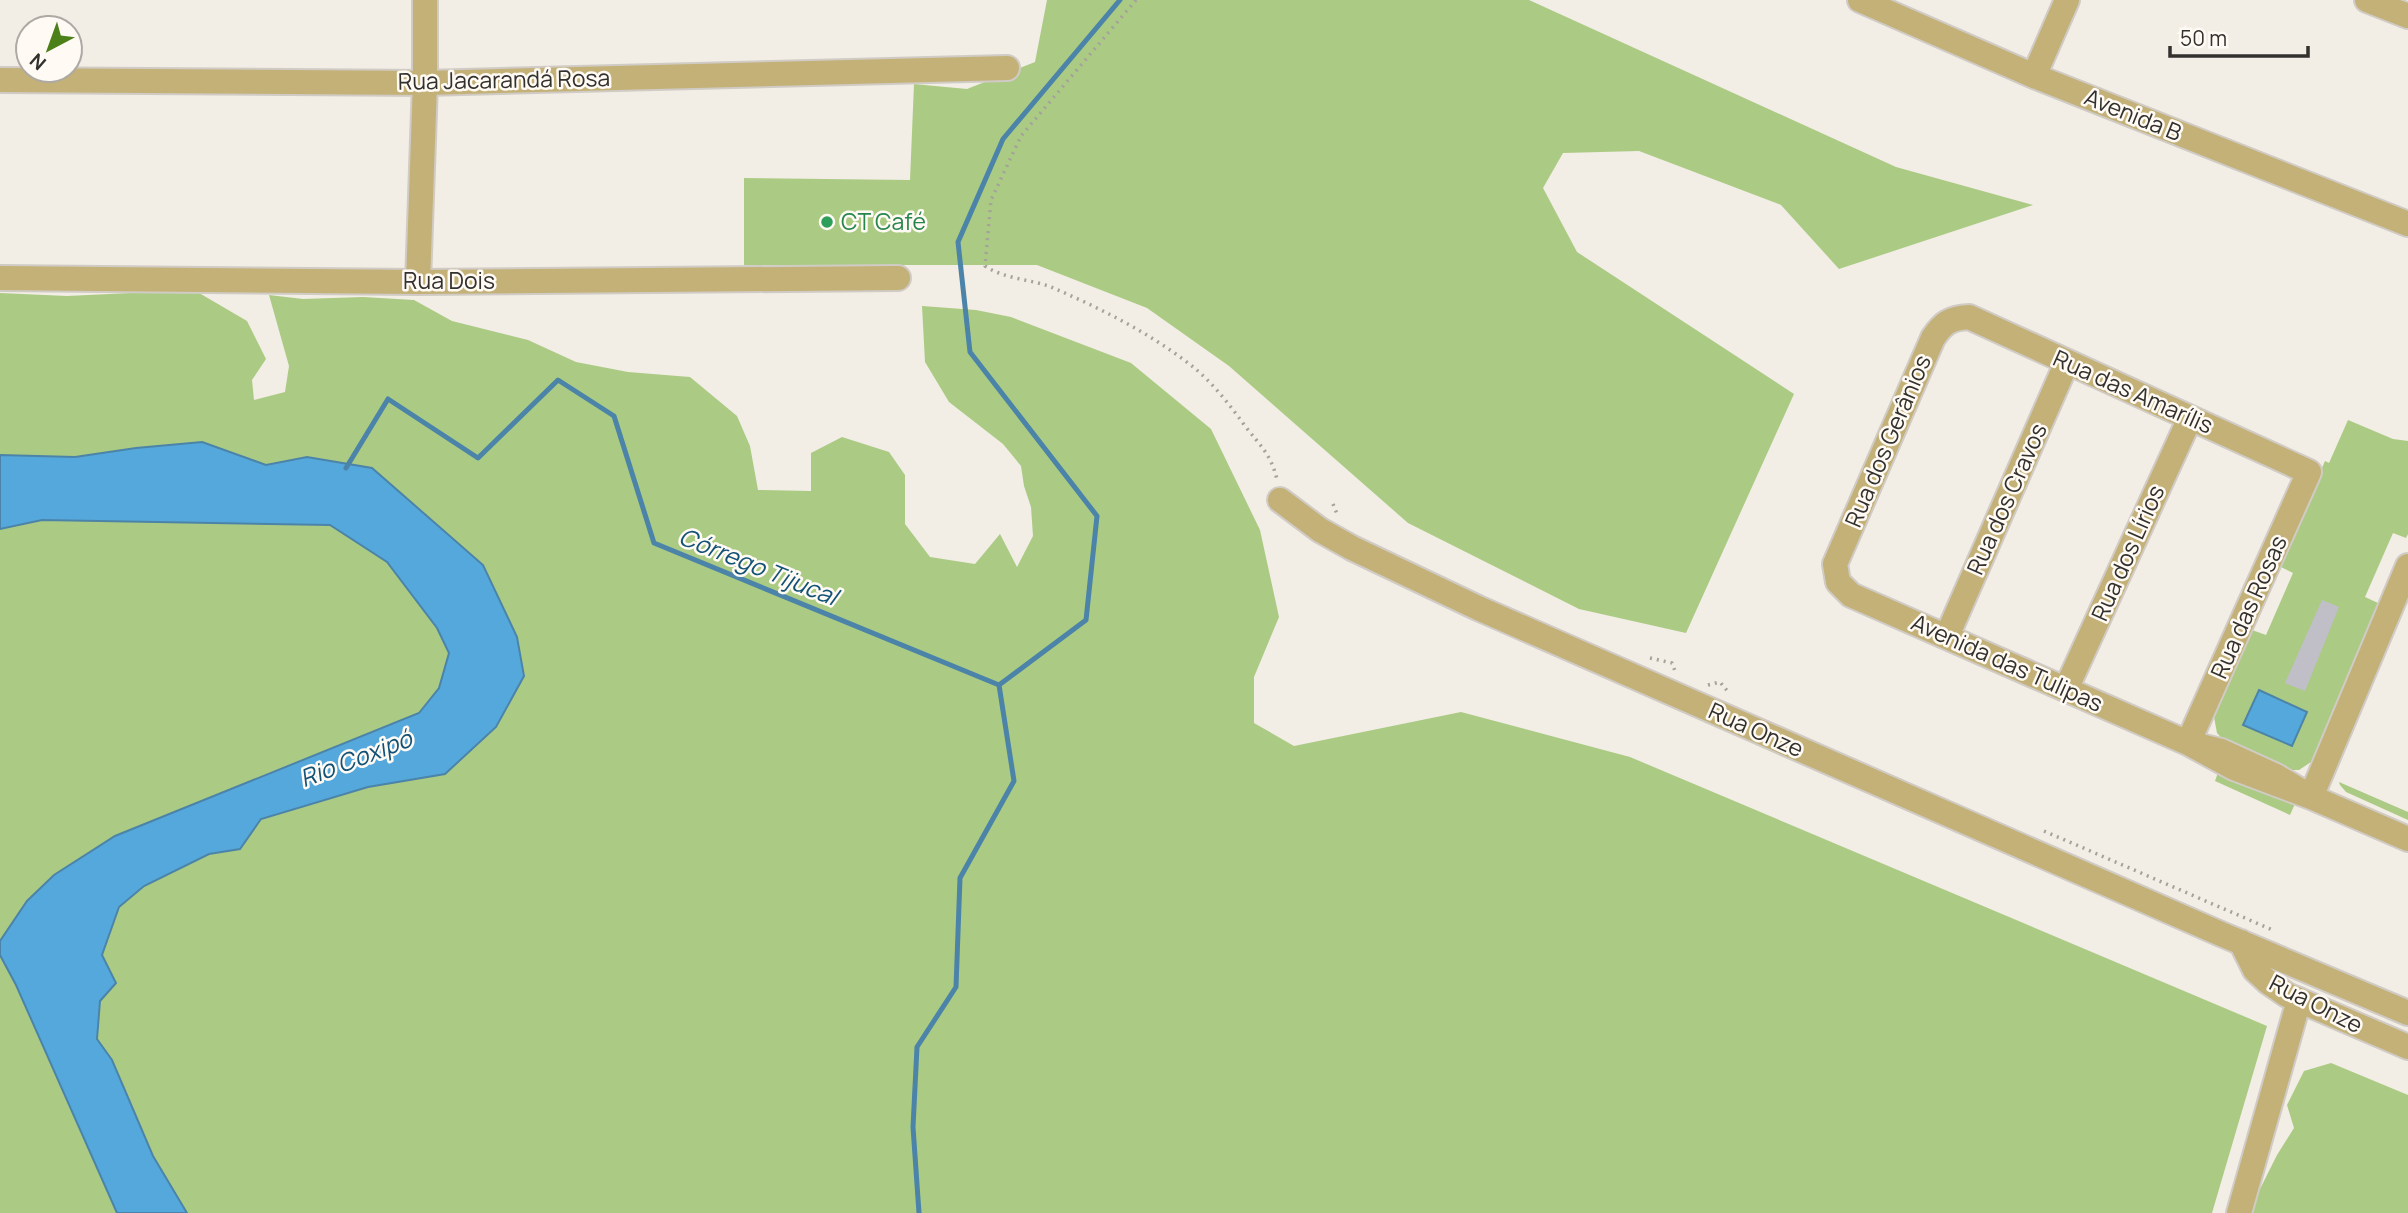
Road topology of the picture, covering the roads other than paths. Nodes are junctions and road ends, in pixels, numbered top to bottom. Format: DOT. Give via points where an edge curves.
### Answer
graph roads {
  1 [pos="425,0"];
  2 [pos="1860,0"];
  3 [pos="2067,0"];
  4 [pos="2367,0"];
  5 [pos="2408,16"];
  6 [pos="1007,68"];
  7 [pos="2034,76"];
  8 [pos="0,80"];
  9 [pos="425,83"];
  10 [pos="2408,224"];
  11 [pos="0,278"];
  12 [pos="898,278"];
  13 [pos="418,282"];
  14 [pos="1956,317"];
  15 [pos="2067,362"];
  16 [pos="2190,418"];
  17 [pos="2309,472"];
  18 [pos="1280,500"];
  19 [pos="2408,566"];
  20 [pos="1835,573"];
  21 [pos="1947,636"];
  22 [pos="2066,689"];
  23 [pos="2188,743"];
  24 [pos="2311,797"];
  25 [pos="2408,839"];
  26 [pos="2241,943"];
  27 [pos="2299,1000"];
  28 [pos="2408,1013"];
  29 [pos="2408,1048"];
  30 [pos="2239,1213"];
  1 -- 9 [label="street"];
  2 -- 7 [label="street, Avenida B"];
  3 -- 7 [label="street"];
  4 -- 5 [label="street"];
  6 -- 9 [label="street, Rua Jacarandá Rosa"];
  7 -- 10 [label="street, Avenida B"];
  8 -- 9 [label="street, Rua Jacarandá Rosa"];
  9 -- 13 [label="street"];
  11 -- 13 [label="street, Rua Dois"];
  12 -- 13 [label="street, Rua Dois"];
  14 -- 15 [label="street, Rua das Amarílis" via="1969,317"];
  14 -- 20 [label="street, Rua dos Gerânios" via="1946,321 1933,338"];
  15 -- 16 [label="street, Rua das Amarílis"];
  15 -- 21 [label="street, Rua dos Cravos"];
  16 -- 17 [label="street, Rua das Amarílis"];
  16 -- 22 [label="street, Rua dos Lírios"];
  17 -- 23 [label="street, Rua das Rosas"];
  18 -- 26 [label="street, Rua Onze" via="1352,548 1478,608"];
  19 -- 24 [label="street"];
  20 -- 21 [label="street, Avenida das Tulipas" via="1851,595"];
  21 -- 22 [label="street, Avenida das Tulipas"];
  22 -- 23 [label="street, Avenida das Tulipas"];
  23 -- 24 [label="street, Avenida das Tulipas" via="2221,751"];
  24 -- 25 [label="street, Avenida das Tulipas"];
  26 -- 27 [label="street, Rua Onze" via="2255,970"];
  26 -- 28 [label="street, Rua Onze"];
  27 -- 29 [label="street, Rua Onze"];
  27 -- 30 [label="street"];
}
